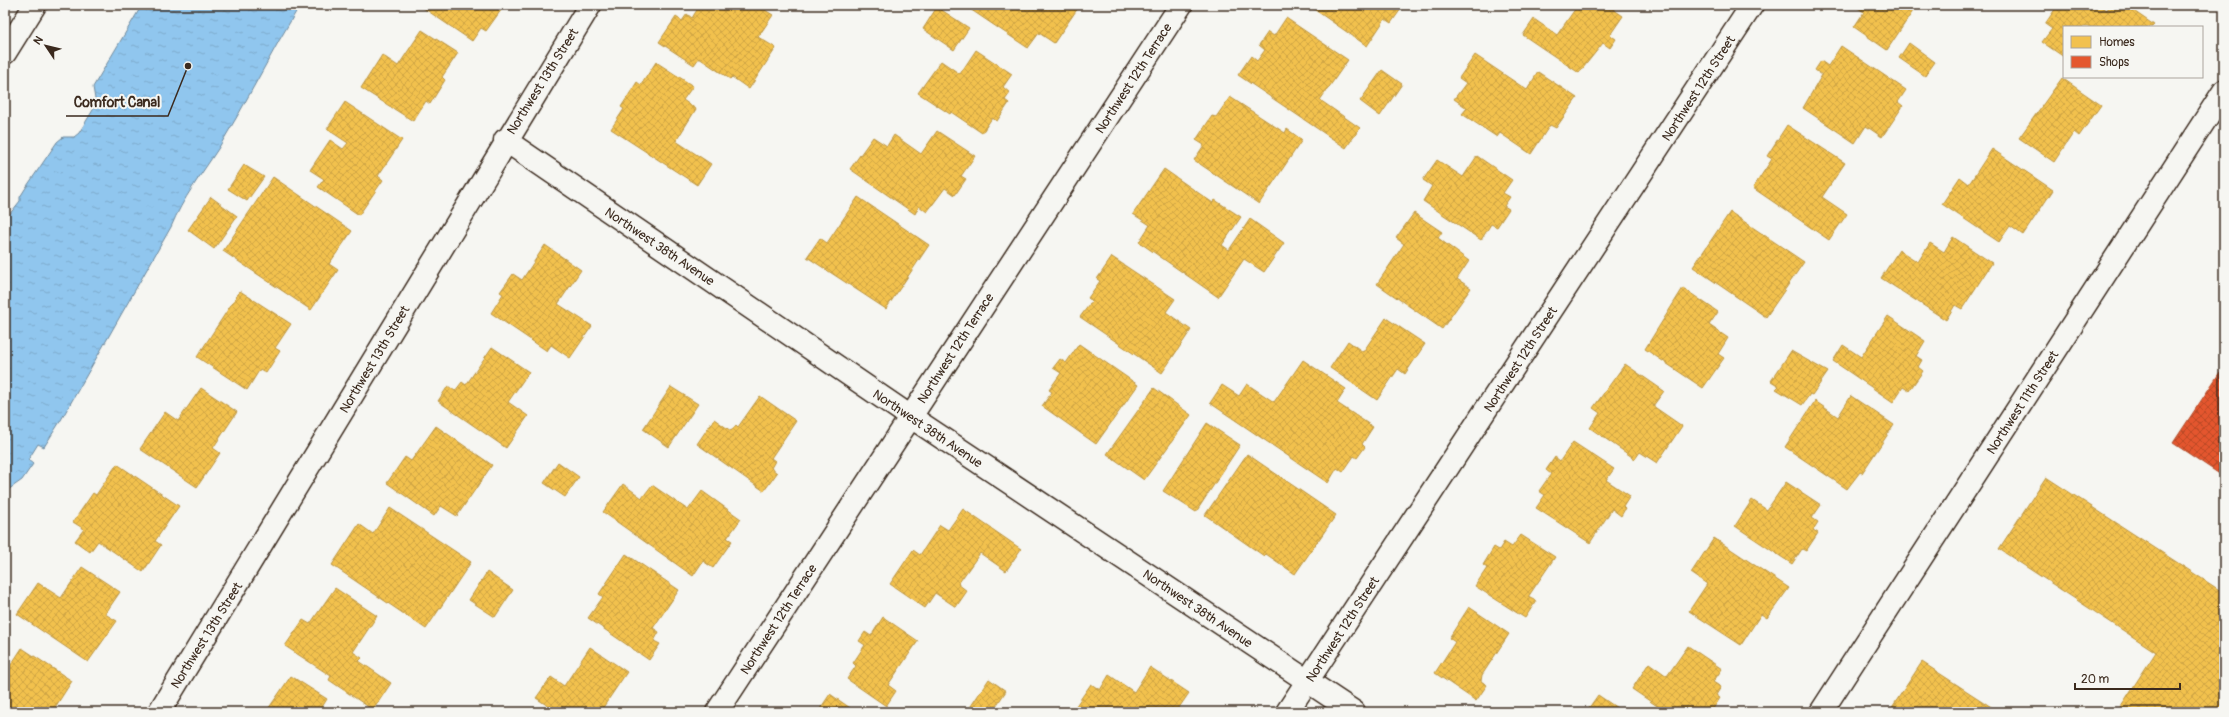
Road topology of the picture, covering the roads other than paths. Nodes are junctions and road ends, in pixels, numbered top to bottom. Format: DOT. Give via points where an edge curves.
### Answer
graph roads {
  1 [pos="35,5"];
  2 [pos="590,5"];
  3 [pos="1181,5"];
  4 [pos="1752,5"];
  5 [pos="5,53"];
  6 [pos="2224,91"];
  7 [pos="505,140"];
  8 [pos="911,416"];
  9 [pos="1308,681"];
  10 [pos="159,712"];
  11 [pos="717,712"];
  12 [pos="1287,712"];
  13 [pos="1354,712"];
  14 [pos="1821,712"];
  1 -- 5 [label="main road"];
  2 -- 7 [label="main road, Northwest 13th Street"];
  3 -- 8 [label="main road, Northwest 12th Terrace"];
  4 -- 9 [label="main road, Northwest 12th Street"];
  6 -- 14 [label="main road, Northwest 11th Street"];
  7 -- 8 [label="main road, Northwest 38th Avenue"];
  7 -- 10 [label="main road, Northwest 13th Street"];
  8 -- 9 [label="main road, Northwest 38th Avenue"];
  8 -- 11 [label="main road, Northwest 12th Terrace"];
  9 -- 12 [label="main road, Northwest 12th Street"];
  9 -- 13 [label="main road, Northwest 38th Avenue"];
}
